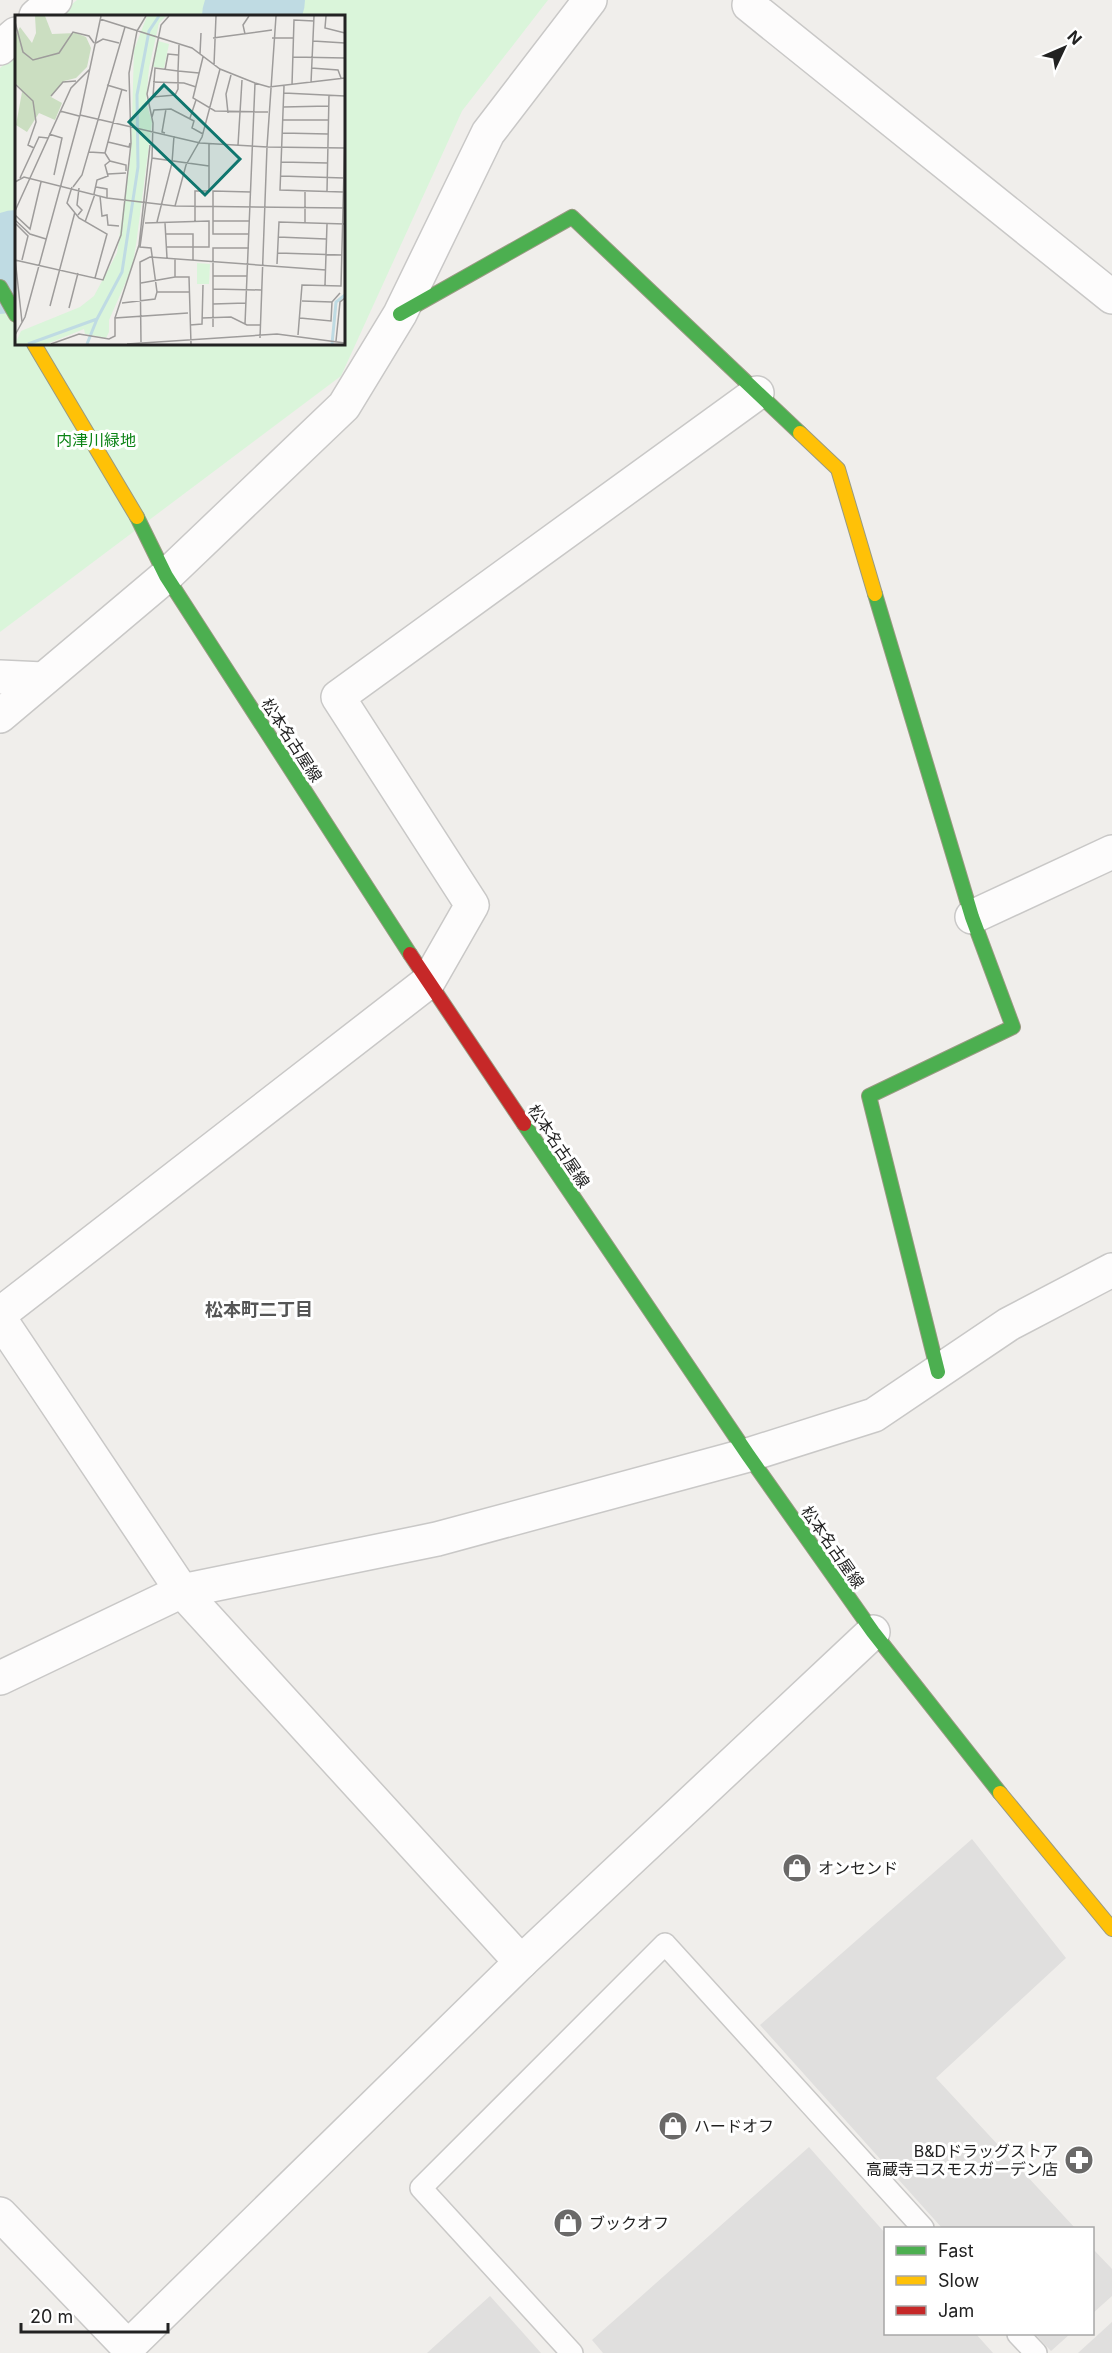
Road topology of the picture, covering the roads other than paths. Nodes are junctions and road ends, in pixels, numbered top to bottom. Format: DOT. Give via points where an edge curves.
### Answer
graph roads {
  1 [pos="55,0"];
  2 [pos="590,0"];
  3 [pos="753,0"];
  4 [pos="37,15"];
  5 [pos="15,35"];
  6 [pos="0,48"];
  7 [pos="0,287"];
  8 [pos="1112,297"];
  9 [pos="15,313"];
  10 [pos="400,314"];
  11 [pos="35,345"];
  12 [pos="757,393"];
  13 [pos="166,576"];
  14 [pos="0,677"];
  15 [pos="43,679"];
  16 [pos="0,716"];
  17 [pos="1112,852"];
  18 [pos="972,917"];
  19 [pos="428,982"];
  20 [pos="1112,1270"];
  21 [pos="0,1317"];
  22 [pos="938,1372"];
  23 [pos="748,1455"];
  24 [pos="182,1591"];
  25 [pos="873,1632"];
  26 [pos="0,1678"];
  27 [pos="1112,1929"];
  28 [pos="521,1962"];
  29 [pos="0,2214"];
  30 [pos="921,2227"];
  31 [pos="1019,2335"];
  32 [pos="572,2353"];
  33 [pos="1036,2353"];
  1 -- 4 [label="street"];
  2 -- 10 [label="street" via="488,133"];
  3 -- 8 [label="street" via="748,5"];
  5 -- 6 [label="street"];
  7 -- 9 [label="main road"];
  10 -- 12 [label="main road" via="572,218"];
  10 -- 13 [label="street" via="344,406"];
  11 -- 13 [label="main road, 松本名古屋線" via="143,527"];
  12 -- 18 [label="main road" via="838,469"];
  12 -- 19 [label="street" via="338,697 472,905"];
  13 -- 15 [label="street"];
  13 -- 19 [label="main road, 松本名古屋線"];
  14 -- 15 [label="street"];
  15 -- 16 [label="street"];
  17 -- 18 [label="street"];
  18 -- 22 [label="main road" via="1013,1027 869,1096"];
  19 -- 21 [label="street"];
  19 -- 23 [label="main road, 松本名古屋線"];
  20 -- 22 [label="street" via="1009,1324"];
  21 -- 24 [label="street"];
  22 -- 23 [label="street" via="874,1415"];
  23 -- 24 [label="street" via="437,1539"];
  23 -- 25 [label="main road, 松本名古屋線"];
  24 -- 26 [label="street"];
  24 -- 28 [label="street"];
  25 -- 27 [label="main road, 松本名古屋線"];
  25 -- 28 [label="street"];
  28 -- 29 [label="street" via="128,2347"];
  30 -- 32 [label="lane" via="665,1944 421,2188"];
  31 -- 33 [label="lane"];
}
